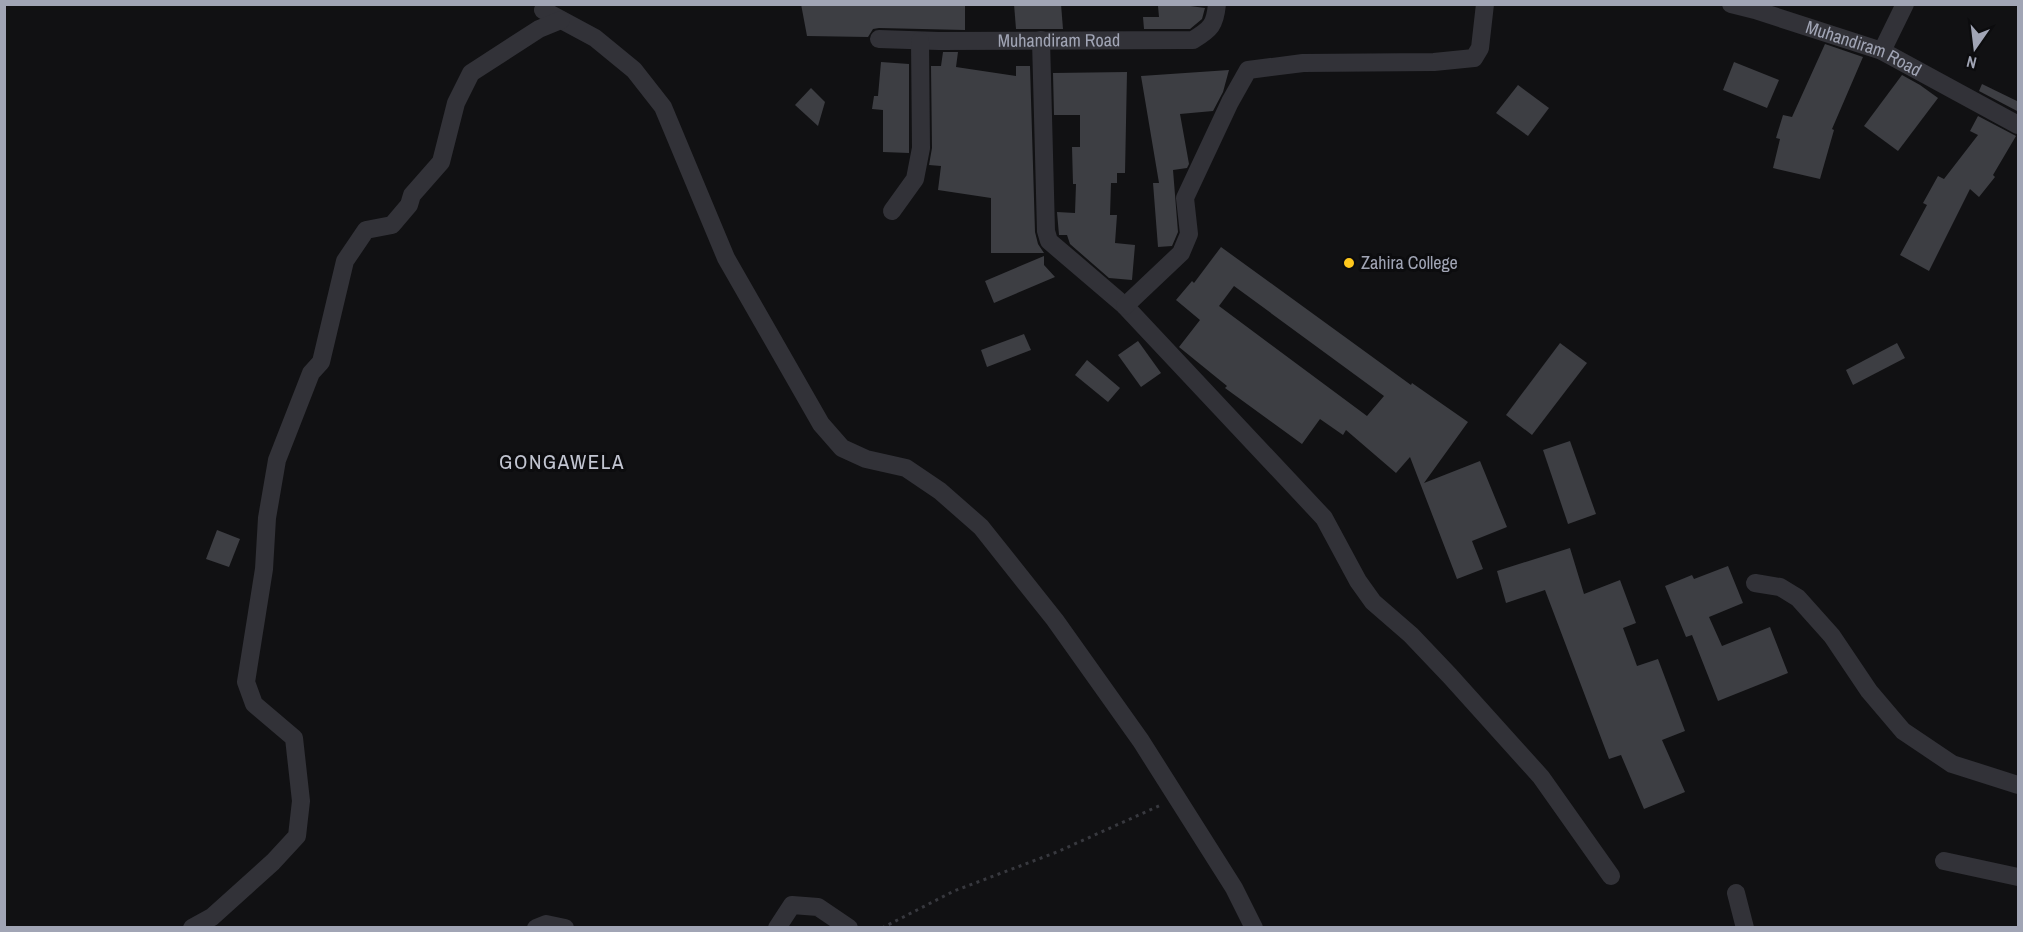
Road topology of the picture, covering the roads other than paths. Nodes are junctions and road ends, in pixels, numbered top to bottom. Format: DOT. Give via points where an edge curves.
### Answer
graph roads {
  1 [pos="1217,4"];
  2 [pos="1485,4"];
  3 [pos="1731,4"];
  4 [pos="1905,4"];
  5 [pos="543,10"];
  6 [pos="561,20"];
  7 [pos="879,39"];
  8 [pos="1041,40"];
  9 [pos="920,41"];
  10 [pos="1882,51"];
  11 [pos="2019,125"];
  12 [pos="892,211"];
  13 [pos="1125,306"];
  14 [pos="1755,583"];
  15 [pos="2019,784"];
  16 [pos="1944,861"];
  17 [pos="1611,876"];
  18 [pos="2019,878"];
  19 [pos="1736,893"];
  20 [pos="192,927"];
  21 [pos="536,927"];
  22 [pos="565,927"];
  23 [pos="777,927"];
  24 [pos="849,927"];
  25 [pos="1254,927"];
  26 [pos="1745,927"];
  1 -- 8 [label="street, Muhandiram Road" via="1216,20 1208,31 1193,40"];
  2 -- 13 [label="street" via="1480,48 1474,58 1303,63 1248,70 1185,198 1189,234 1181,254"];
  3 -- 10 [label="street, Muhandiram Road"];
  4 -- 10 [label="street"];
  5 -- 6 [label="street"];
  6 -- 20 [label="street" via="539,29 471,74 456,104 441,162 392,225 366,230 345,261 321,362 311,373 277,460 246,682 254,704 294,738 301,801 297,836 219,910"];
  6 -- 25 [label="street" via="595,38 634,70 663,107 726,258 821,424 842,448 866,459 906,468 981,527 1055,620 1141,741 1234,888"];
  7 -- 9 [label="street, Muhandiram Road"];
  8 -- 9 [label="street, Muhandiram Road"];
  8 -- 13 [label="street" via="1049,241"];
  9 -- 12 [label="street" via="921,148 915,179"];
  10 -- 11 [label="street, Muhandiram Road"];
  13 -- 17 [label="street" via="1324,518 1373,602 1411,635 1541,777"];
  14 -- 15 [label="street" via="1780,587 1798,598 1832,636 1869,691 1903,731 1952,764"];
  16 -- 18 [label="street"];
  19 -- 26 [label="street"];
  21 -- 22 [label="street"];
  23 -- 24 [label="street" via="792,905 818,906"];
}
